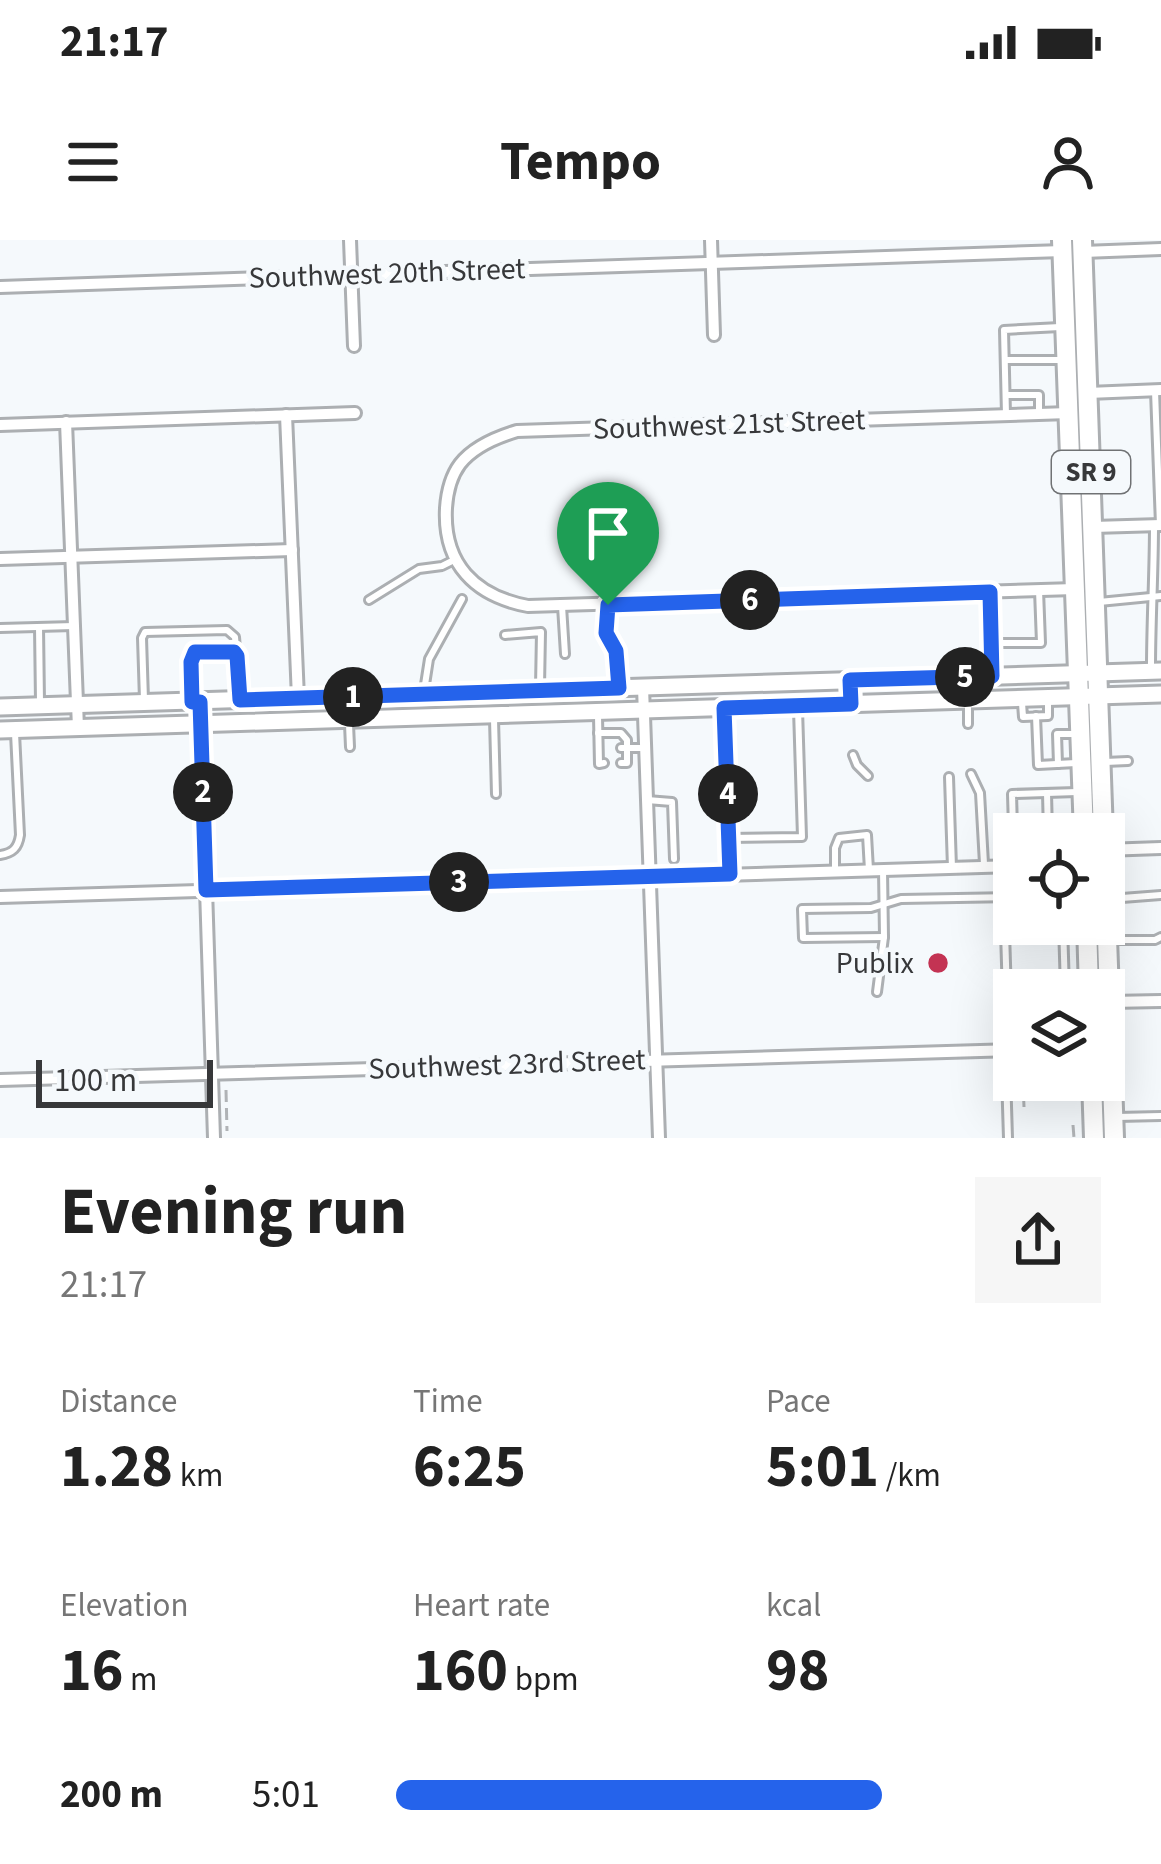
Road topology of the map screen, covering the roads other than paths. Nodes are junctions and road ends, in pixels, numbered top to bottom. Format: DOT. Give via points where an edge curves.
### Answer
graph roads {
  1 [pos="350,240"];
  2 [pos="711,240"];
  3 [pos="1072,245"];
  4 [pos="1161,249"];
  5 [pos="712,262"];
  6 [pos="351,274"];
  7 [pos="0,286"];
  8 [pos="1065,327"];
  9 [pos="714,335"];
  10 [pos="354,346"];
  11 [pos="1005,360"];
  12 [pos="1066,360"];
  13 [pos="1158,390"];
  14 [pos="1006,395"];
  15 [pos="1088,396"];
  16 [pos="355,412"];
  17 [pos="1069,413"];
  18 [pos="1039,414"];
  19 [pos="286,415"];
  20 [pos="1006,415"];
  21 [pos="66,422"];
  22 [pos="0,424"];
  23 [pos="1158,525"];
  24 [pos="1093,527"];
  25 [pos="292,550"];
  26 [pos="71,557"];
  27 [pos="0,559"];
  28 [pos="456,559"];
  29 [pos="1040,590"];
  30 [pos="1075,590"];
  31 [pos="990,592"];
  32 [pos="1161,596"];
  33 [pos="462,599"];
  34 [pos="1150,599"];
  35 [pos="369,600"];
  36 [pos="1096,602"];
  37 [pos="608,605"];
  38 [pos="562,606"];
  39 [pos="74,626"];
  40 [pos="39,627"];
  41 [pos="0,628"];
  42 [pos="505,635"];
  43 [pos="991,643"];
  44 [pos="565,654"];
  45 [pos="237,656"];
  46 [pos="1156,671"];
  47 [pos="1088,674"];
  48 [pos="992,676"];
  49 [pos="850,680"];
  50 [pos="643,687"];
  51 [pos="619,688"];
  52 [pos="540,691"];
  53 [pos="424,694"];
  54 [pos="1161,694"];
  55 [pos="1089,697"];
  56 [pos="298,698"];
  57 [pos="1022,699"];
  58 [pos="240,700"];
  59 [pos="968,701"];
  60 [pos="196,702"];
  61 [pos="144,703"];
  62 [pos="851,704"];
  63 [pos="77,705"];
  64 [pos="40,706"];
  65 [pos="797,706"];
  66 [pos="0,707"];
  67 [pos="724,708"];
  68 [pos="1048,708"];
  69 [pos="644,710"];
  70 [pos="598,712"];
  71 [pos="494,715"];
  72 [pos="1036,716"];
  73 [pos="349,720"];
  74 [pos="299,722"];
  75 [pos="852,723"];
  76 [pos="200,724"];
  77 [pos="968,724"];
  78 [pos="77,728"];
  79 [pos="7,730"];
  80 [pos="598,733"];
  81 [pos="1057,734"];
  82 [pos="1081,734"];
  83 [pos="350,747"];
  84 [pos="624,748"];
  85 [pos="645,748"];
  86 [pos="854,755"];
  87 [pos="1128,761"];
  88 [pos="1091,762"];
  89 [pos="621,763"];
  90 [pos="604,764"];
  91 [pos="1058,764"];
  92 [pos="971,774"];
  93 [pos="868,776"];
  94 [pos="949,777"];
  95 [pos="1082,792"];
  96 [pos="1047,793"];
  97 [pos="496,794"];
  98 [pos="647,800"];
  99 [pos="1011,813"];
  100 [pos="1047,813"];
  101 [pos="1084,813"];
  102 [pos="1100,813"];
  103 [pos="729,838"];
  104 [pos="1161,848"];
  105 [pos="1125,850"];
  106 [pos="0,855"];
  107 [pos="674,859"];
  108 [pos="993,867"];
  109 [pos="952,868"];
  110 [pos="984,868"];
  111 [pos="869,870"];
  112 [pos="883,870"];
  113 [pos="835,871"];
  114 [pos="730,874"];
  115 [pos="650,876"];
  116 [pos="206,890"];
  117 [pos="1125,892"];
  118 [pos="1161,895"];
  119 [pos="0,897"];
  120 [pos="993,897"];
  121 [pos="883,904"];
  122 [pos="884,937"];
  123 [pos="1161,937"];
  124 [pos="1125,940"];
  125 [pos="1064,945"];
  126 [pos="1088,945"];
  127 [pos="1064,953"];
  128 [pos="1088,953"];
  129 [pos="1064,969"];
  130 [pos="1092,969"];
  131 [pos="877,992"];
  132 [pos="1125,995"];
  133 [pos="1161,1000"];
  134 [pos="993,1050"];
  135 [pos="657,1060"];
  136 [pos="213,1074"];
  137 [pos="0,1080"];
  138 [pos="1009,1101"];
  139 [pos="1093,1101"];
  140 [pos="1112,1101"];
  141 [pos="1161,1116"];
  142 [pos="1113,1117"];
  143 [pos="214,1138"];
  144 [pos="659,1138"];
  145 [pos="1008,1138"];
  146 [pos="1094,1138"];
  147 [pos="1114,1138"];
  1 -- 6 [label="street"];
  2 -- 5 [label="street"];
  3 -- 4 [label="street, Southwest 20th Street"];
  3 -- 5 [label="street, Southwest 20th Street"];
  3 -- 8 [label="highway, SR 9"];
  3 -- 15 [label="highway, SR 9" via="1084,273"];
  5 -- 6 [label="street, Southwest 20th Street"];
  5 -- 9 [label="street"];
  6 -- 7 [label="street, Southwest 20th Street"];
  6 -- 10 [label="street"];
  8 -- 11 [label="lane" via="1004,330"];
  8 -- 12 [label="highway, SR 9"];
  11 -- 12 [label="lane"];
  11 -- 14 [label="lane"];
  12 -- 17 [label="highway, SR 9"];
  13 -- 15 [label="street"];
  13 -- 23 [label="lane"];
  14 -- 18 [label="lane" via="1039,395"];
  14 -- 20 [label="lane"];
  15 -- 17 [label="highway"];
  15 -- 24 [label="highway, SR 9"];
  16 -- 19 [label="street"];
  17 -- 18 [label="street, Southwest 21st Street"];
  17 -- 30 [label="highway, SR 9"];
  18 -- 20 [label="street, Southwest 21st Street"];
  19 -- 21 [label="street"];
  19 -- 25 [label="street"];
  20 -- 28 [label="street, Southwest 21st Street" via="517,431 460,464 446,522"];
  21 -- 22 [label="street"];
  21 -- 26 [label="street"];
  23 -- 24 [label="street"];
  23 -- 34 [label="lane"];
  24 -- 36 [label="highway, SR 9"];
  25 -- 26 [label="street"];
  25 -- 56 [label="street"];
  26 -- 27 [label="street"];
  26 -- 39 [label="street"];
  28 -- 35 [label="lane" via="419,569"];
  28 -- 38 [label="street" via="473,583 502,600"];
  29 -- 30 [label="street"];
  29 -- 31 [label="street"];
  29 -- 43 [label="lane" via="1040,643"];
  30 -- 47 [label="highway, SR 9"];
  31 -- 37 [label="street"];
  31 -- 43 [label="lane"];
  32 -- 34 [label="lane"];
  33 -- 53 [label="lane" via="429,659"];
  34 -- 36 [label="lane"];
  34 -- 46 [label="lane"];
  36 -- 47 [label="highway, SR 9"];
  37 -- 38 [label="street"];
  37 -- 51 [label="lane"];
  38 -- 44 [label="lane"];
  39 -- 40 [label="lane"];
  39 -- 63 [label="street"];
  40 -- 41 [label="lane"];
  40 -- 64 [label="lane"];
  42 -- 52 [label="lane" via="541,632"];
  43 -- 48 [label="lane"];
  45 -- 58 [label="lane"];
  45 -- 60 [label="lane" via="195,652"];
  45 -- 61 [label="lane" via="227,630 146,632"];
  46 -- 47 [label="main road"];
  47 -- 48 [label="main road"];
  47 -- 55 [label="highway, SR 9"];
  48 -- 49 [label="main road"];
  49 -- 50 [label="main road"];
  49 -- 62 [label="main road"];
  50 -- 51 [label="main road"];
  50 -- 69 [label="street"];
  51 -- 52 [label="main road"];
  52 -- 53 [label="main road"];
  53 -- 56 [label="main road"];
  54 -- 55 [label="main road"];
  55 -- 68 [label="main road"];
  55 -- 82 [label="highway, SR 9"];
  55 -- 88 [label="highway, SR 9"];
  56 -- 58 [label="main road"];
  56 -- 74 [label="main road"];
  57 -- 59 [label="main road"];
  57 -- 68 [label="main road"];
  57 -- 72 [label="lane" via="1023,717"];
  58 -- 60 [label="main road"];
  59 -- 62 [label="main road"];
  59 -- 77 [label="lane"];
  60 -- 61 [label="main road"];
  60 -- 76 [label="street"];
  61 -- 63 [label="main road"];
  62 -- 65 [label="main road"];
  62 -- 75 [label="lane"];
  63 -- 64 [label="main road"];
  63 -- 78 [label="street"];
  64 -- 66 [label="main road"];
  65 -- 67 [label="main road"];
  65 -- 103 [label="lane" via="802,836"];
  67 -- 69 [label="main road"];
  67 -- 103 [label="lane"];
  68 -- 72 [label="lane"];
  68 -- 81 [label="lane"];
  69 -- 70 [label="main road"];
  69 -- 85 [label="street"];
  70 -- 71 [label="main road"];
  70 -- 80 [label="lane"];
  71 -- 73 [label="main road"];
  71 -- 97 [label="lane"];
  72 -- 91 [label="lane" via="1038,765"];
  73 -- 74 [label="main road"];
  73 -- 83 [label="lane"];
  74 -- 76 [label="main road"];
  76 -- 78 [label="main road"];
  76 -- 116 [label="street"];
  78 -- 79 [label="main road"];
  79 -- 106 [label="lane" via="20,835"];
  80 -- 84 [label="lane" via="621,733"];
  80 -- 90 [label="lane"];
  81 -- 82 [label="lane"];
  81 -- 91 [label="lane"];
  82 -- 88 [label="highway, SR 9"];
  84 -- 85 [label="lane"];
  84 -- 89 [label="lane"];
  85 -- 98 [label="street"];
  86 -- 93 [label="lane"];
  87 -- 88 [label="lane"];
  88 -- 91 [label="lane"];
  88 -- 95 [label="highway, SR 9"];
  88 -- 102 [label="highway, SR 9"];
  92 -- 110 [label="lane" via="980,793"];
  94 -- 109 [label="lane"];
  95 -- 96 [label="lane"];
  95 -- 101 [label="highway, SR 9"];
  96 -- 99 [label="lane" via="1012,794"];
  96 -- 100 [label="lane"];
  98 -- 107 [label="lane" via="672,802"];
  98 -- 115 [label="street"];
  103 -- 114 [label="lane"];
  104 -- 105 [label="street"];
  108 -- 110 [label="street"];
  109 -- 110 [label="street"];
  109 -- 112 [label="street"];
  111 -- 112 [label="street"];
  111 -- 113 [label="street"];
  111 -- 113 [label="lane" via="867,836 839,838"];
  112 -- 121 [label="lane"];
  113 -- 114 [label="street"];
  114 -- 115 [label="street"];
  115 -- 116 [label="street"];
  115 -- 135 [label="street"];
  116 -- 119 [label="street"];
  116 -- 136 [label="street"];
  117 -- 118 [label="lane"];
  120 -- 121 [label="lane"];
  121 -- 122 [label="lane"];
  121 -- 122 [label="lane" via="802,909 803,938"];
  122 -- 131 [label="lane"];
  123 -- 124 [label="lane"];
  125 -- 127 [label="lane"];
  126 -- 128 [label="highway"];
  127 -- 128 [label="lane"];
  127 -- 129 [label="lane"];
  128 -- 130 [label="highway"];
  132 -- 133 [label="street"];
  134 -- 135 [label="street, Southwest 23rd Street"];
  135 -- 136 [label="street, Southwest 23rd Street"];
  135 -- 144 [label="street"];
  136 -- 137 [label="street, Southwest 23rd Street"];
  136 -- 143 [label="street"];
  138 -- 145 [label="lane"];
  139 -- 146 [label="highway"];
  140 -- 142 [label="highway"];
  141 -- 142 [label="lane"];
  142 -- 147 [label="highway"];
}
